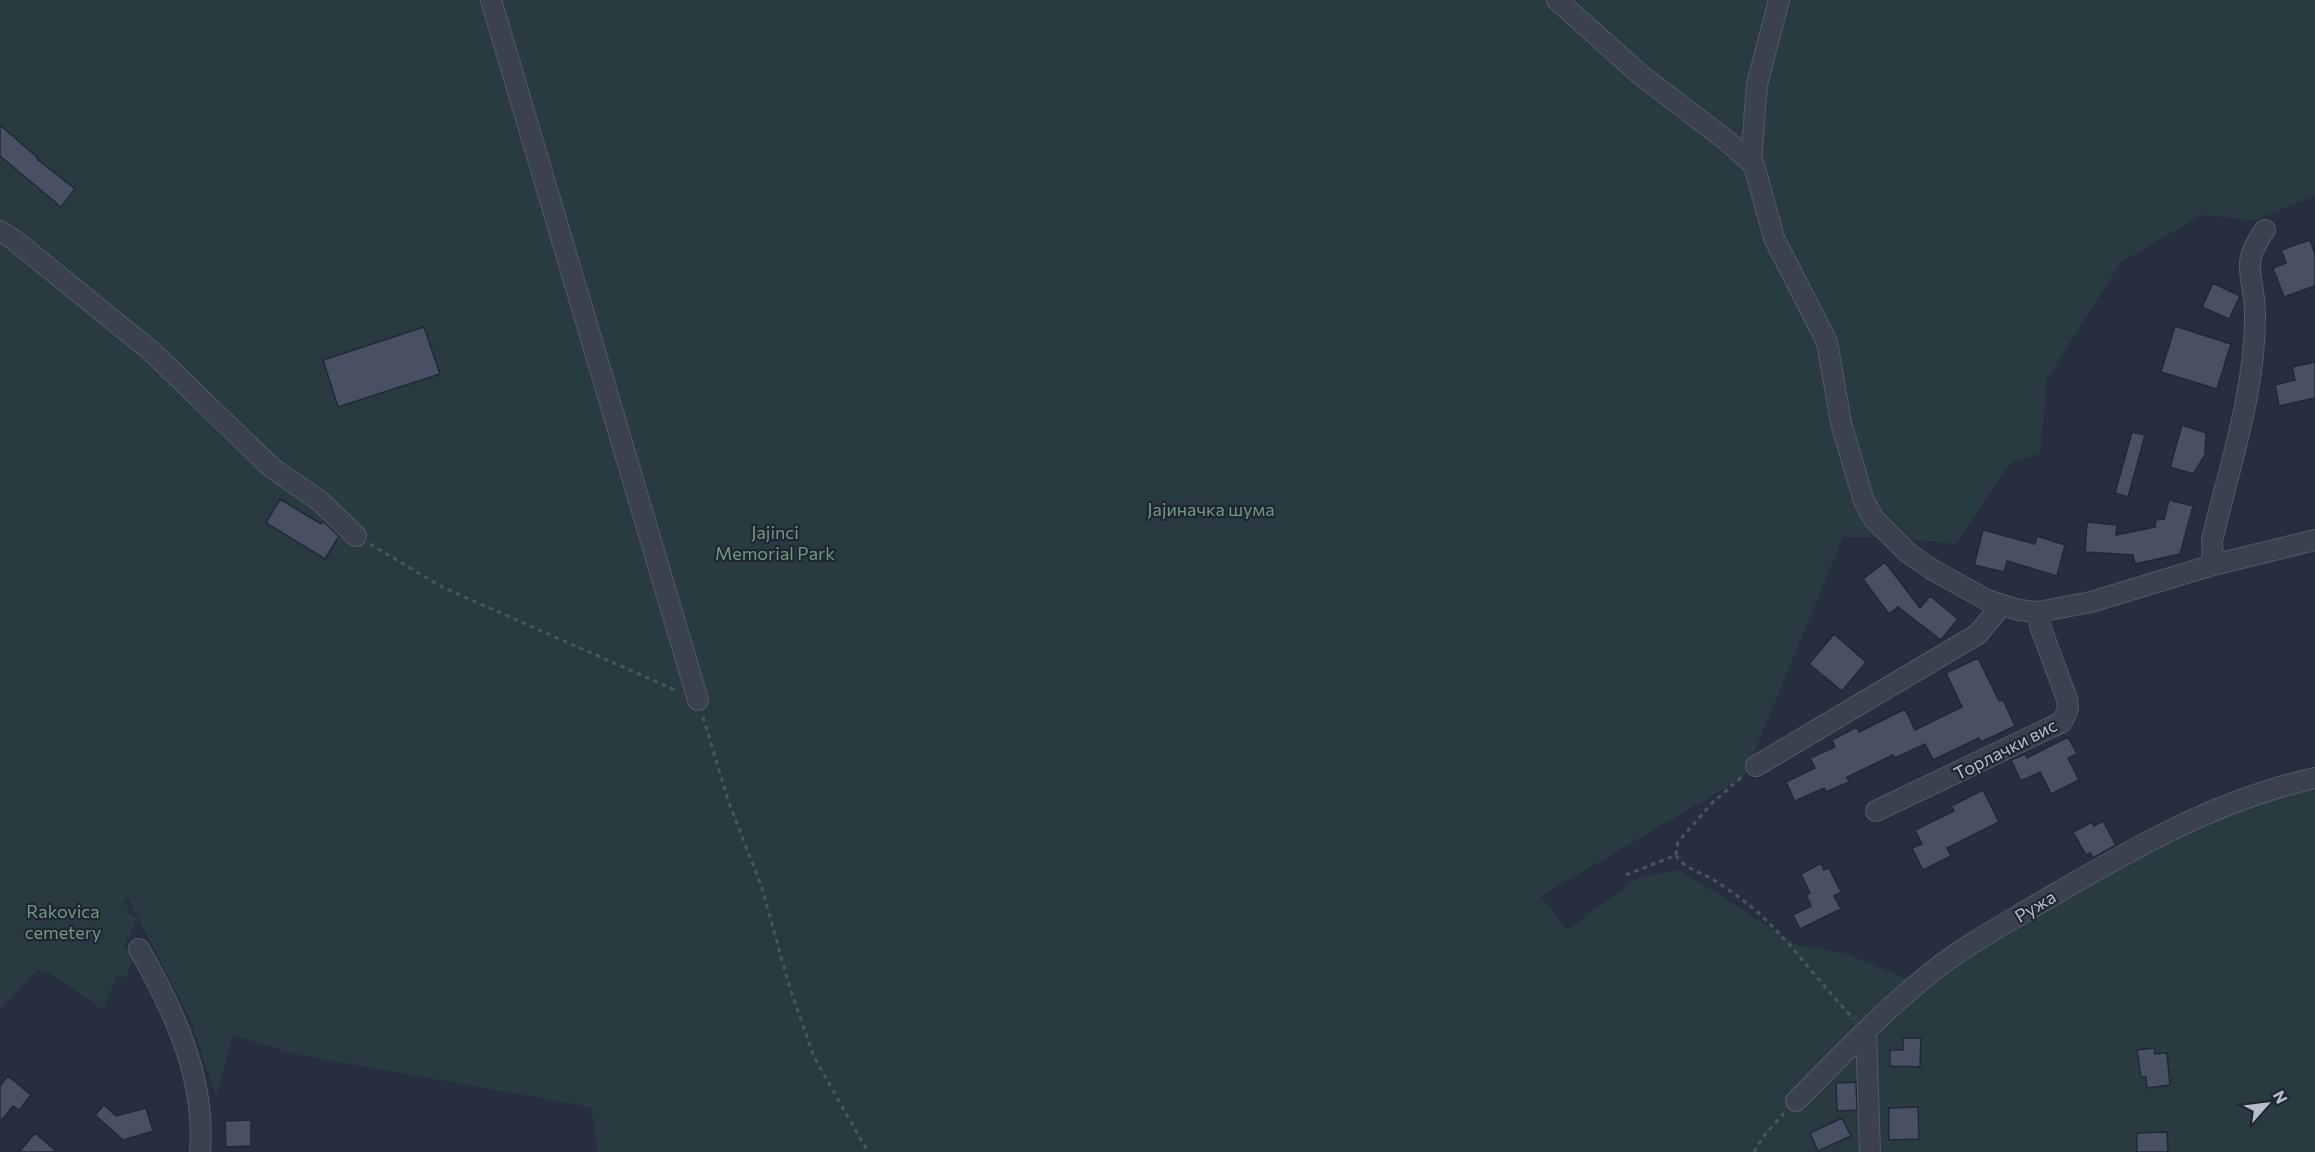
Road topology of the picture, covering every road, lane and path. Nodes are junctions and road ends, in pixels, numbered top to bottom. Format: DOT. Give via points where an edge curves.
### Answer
graph roads {
  1 [pos="491,0"];
  2 [pos="1557,0"];
  3 [pos="1779,0"];
  4 [pos="1751,161"];
  5 [pos="2265,230"];
  6 [pos="0,231"];
  7 [pos="356,536"];
  8 [pos="2315,540"];
  9 [pos="2213,565"];
  10 [pos="2001,606"];
  11 [pos="2038,612"];
  12 [pos="698,700"];
  13 [pos="1756,766"];
  14 [pos="2315,778"];
  15 [pos="1876,812"];
  16 [pos="1676,855"];
  17 [pos="1626,875"];
  18 [pos="139,949"];
  19 [pos="1866,1031"];
  20 [pos="1796,1101"];
  21 [pos="200,1152"];
  22 [pos="868,1152"];
  23 [pos="1754,1152"];
  24 [pos="1870,1152"];
  1 -- 12 [label="street"];
  2 -- 4 [label="street" via="1642,76"];
  3 -- 4 [label="street" via="1757,84"];
  4 -- 10 [label="street" via="1774,238 1827,342 1841,423 1864,501 1874,519 1908,553"];
  5 -- 9 [label="street" via="2252,248 2248,264 2255,307 2253,370 2212,540"];
  6 -- 7 [label="street" via="151,351 271,467 321,502"];
  7 -- 12 [label="path" via="442,587"];
  8 -- 9 [label="street"];
  9 -- 11 [label="street" via="2091,602"];
  10 -- 11 [label="street"];
  10 -- 13 [label="street" via="1978,634"];
  11 -- 15 [label="street, Торлачки вис" via="2067,699 2068,709 2061,722"];
  12 -- 22 [label="path" via="814,1057"];
  13 -- 16 [label="path" via="1713,802 1678,842"];
  14 -- 19 [label="street, Ружа" via="2233,801 2132,848 1929,974"];
  16 -- 17 [label="path"];
  16 -- 19 [label="path" via="1680,863 1715,880 1747,904 1793,946 1824,988"];
  18 -- 21 [label="street" via="181,1032 198,1094"];
  19 -- 20 [label="street, Ружа"];
  19 -- 24 [label="street"];
  20 -- 23 [label="path"];
}
